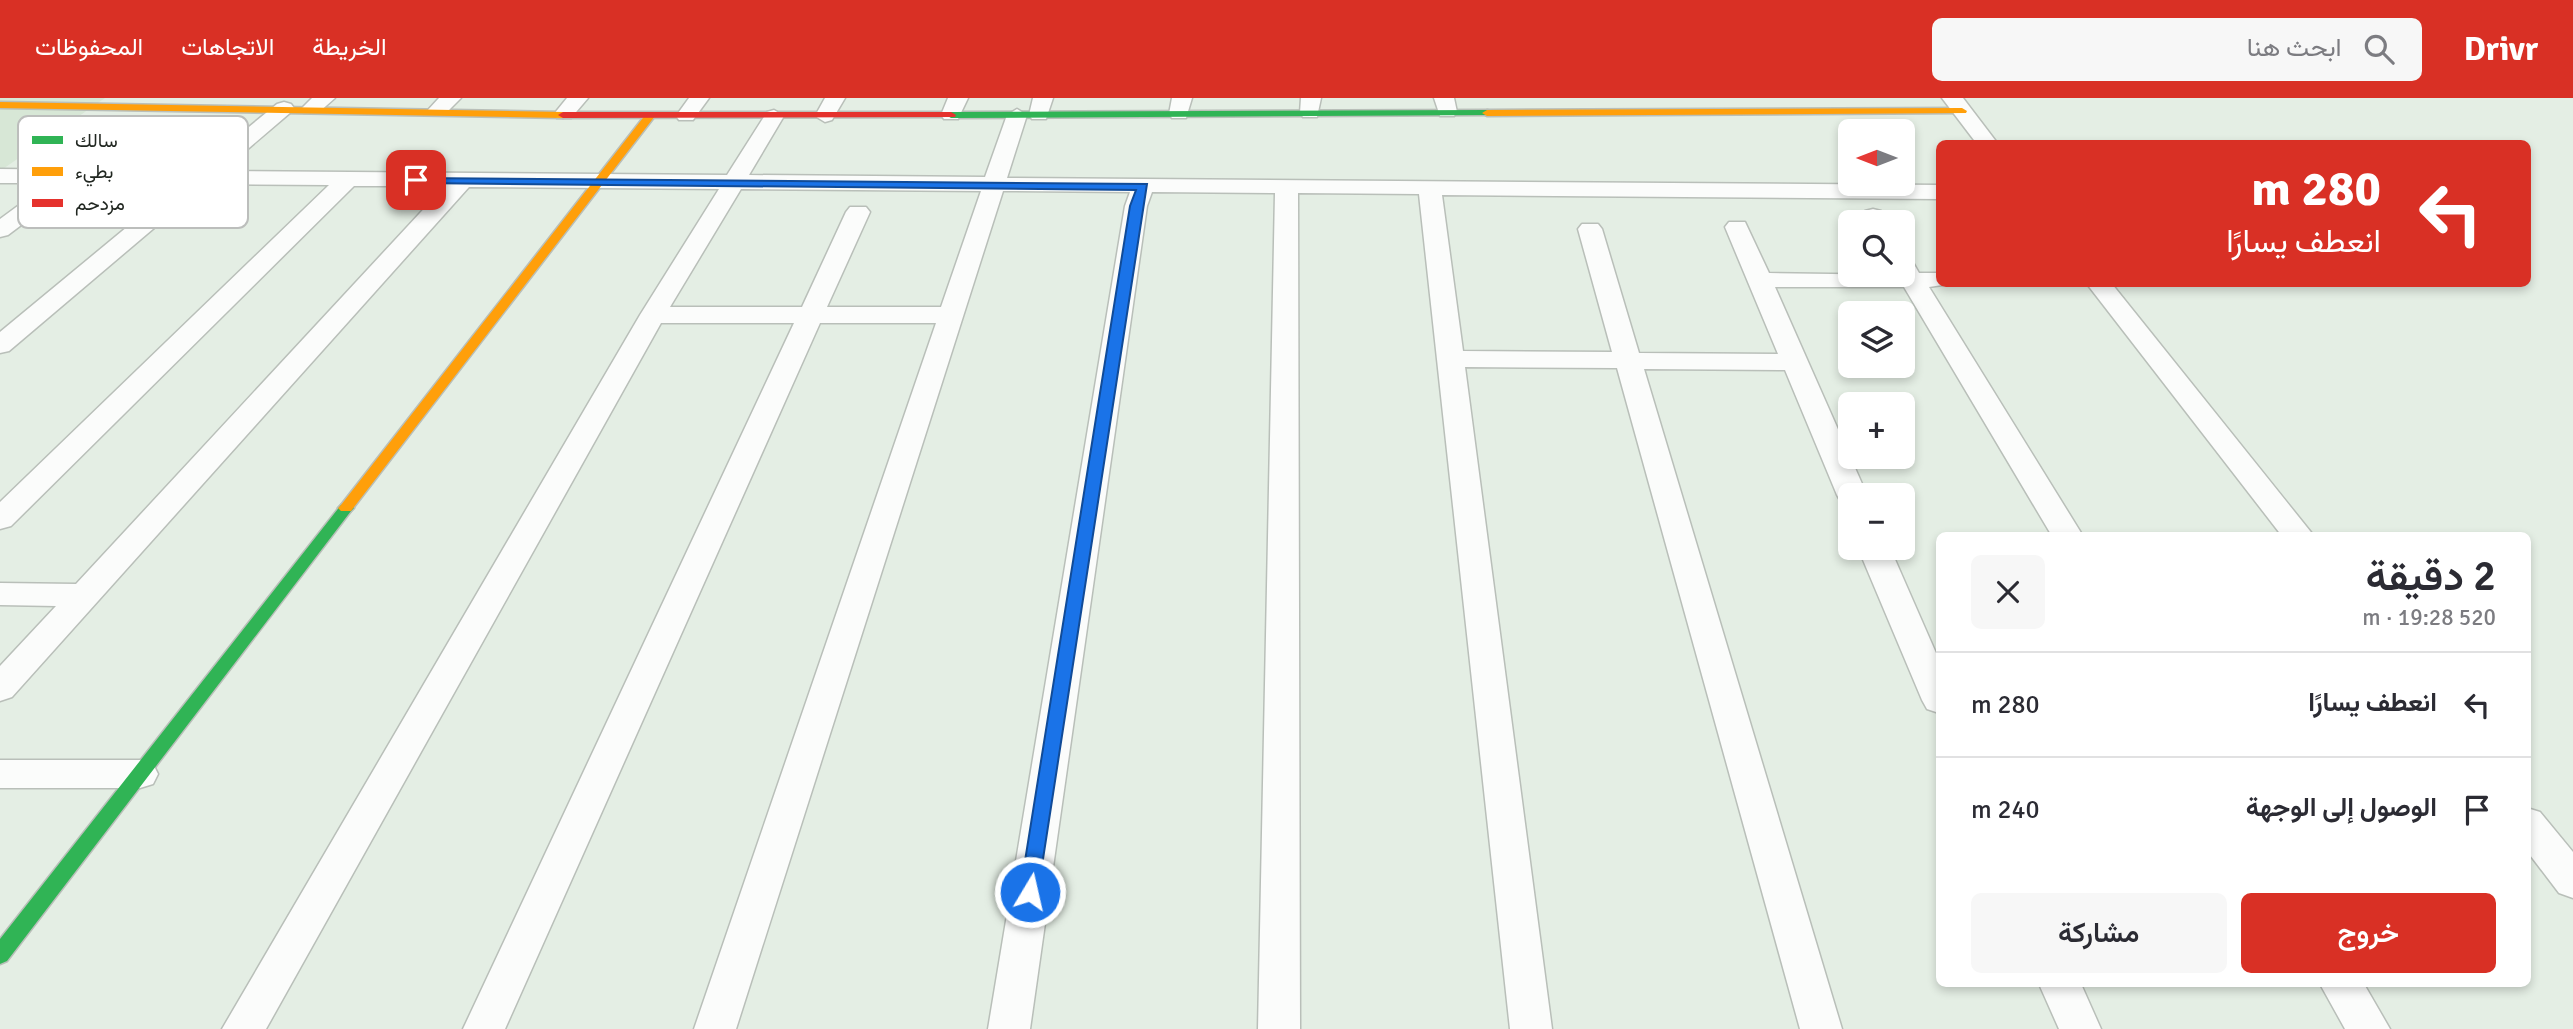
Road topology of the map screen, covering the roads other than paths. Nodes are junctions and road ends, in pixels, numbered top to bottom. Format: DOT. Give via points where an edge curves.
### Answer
graph roads {
  1 [pos="578,98"];
  2 [pos="699,98"];
  3 [pos="64,102"];
  4 [pos="193,102"];
  5 [pos="318,104"];
  6 [pos="1689,104"];
  7 [pos="1813,104"];
  8 [pos="0,105"];
  9 [pos="444,105"];
  10 [pos="1446,105"];
  11 [pos="1568,105"];
  12 [pos="1957,105"];
  13 [pos="1180,106"];
  14 [pos="1311,106"];
  15 [pos="830,107"];
  16 [pos="955,107"];
  17 [pos="284,108"];
  18 [pos="1033,109"];
  19 [pos="564,114"];
  20 [pos="650,116"];
  21 [pos="685,116"];
  22 [pos="774,116"];
  23 [pos="248,138"];
  24 [pos="1985,140"];
  25 [pos="0,176"];
  26 [pos="18,176"];
  27 [pos="248,178"];
  28 [pos="348,179"];
  29 [pos="462,181"];
  30 [pos="599,182"];
  31 [pos="731,183"];
  32 [pos="994,185"];
  33 [pos="1143,186"];
  34 [pos="1288,187"];
  35 [pos="1430,188"];
  36 [pos="1936,192"];
  37 [pos="858,212"];
  38 [pos="18,217"];
  39 [pos="1737,226"];
  40 [pos="140,228"];
  41 [pos="1591,229"];
  42 [pos="0,230"];
  43 [pos="1918,275"];
  44 [pos="1760,281"];
  45 [pos="2101,287"];
  46 [pos="653,315"];
  47 [pos="811,315"];
  48 [pos="951,315"];
  49 [pos="0,345"];
  50 [pos="1449,359"];
  51 [pos="1628,361"];
  52 [pos="1795,362"];
  53 [pos="1847,483"];
  54 [pos="0,519"];
  55 [pos="2066,532"];
  56 [pos="2296,532"];
  57 [pos="1879,560"];
  58 [pos="0,594"];
  59 [pos="84,595"];
  60 [pos="0,688"];
  61 [pos="1936,693"];
  62 [pos="0,774"];
  63 [pos="140,774"];
  64 [pos="2531,828"];
  65 [pos="2573,881"];
  66 [pos="0,955"];
  67 [pos="2061,987"];
  68 [pos="2343,987"];
  69 [pos="243,1029"];
  70 [pos="484,1029"];
  71 [pos="715,1029"];
  72 [pos="1009,1029"];
  73 [pos="1279,1029"];
  74 [pos="1531,1029"];
  75 [pos="1821,1029"];
  76 [pos="2080,1029"];
  77 [pos="2369,1029"];
  1 -- 19 [label="street"];
  2 -- 21 [label="street"];
  3 -- 4 [label="street"];
  3 -- 8 [label="street"];
  4 -- 17 [label="street"];
  5 -- 9 [label="street"];
  5 -- 17 [label="street"];
  6 -- 7 [label="street"];
  6 -- 11 [label="street"];
  7 -- 12 [label="street"];
  9 -- 19 [label="street"];
  10 -- 11 [label="street"];
  10 -- 14 [label="street"];
  12 -- 24 [label="street"];
  13 -- 14 [label="street"];
  13 -- 18 [label="street"];
  15 -- 16 [label="street"];
  15 -- 22 [label="street"];
  16 -- 18 [label="street"];
  17 -- 23 [label="street"];
  18 -- 32 [label="street"];
  19 -- 20 [label="street"];
  20 -- 21 [label="street"];
  20 -- 30 [label="street"];
  21 -- 22 [label="street"];
  22 -- 31 [label="street"];
  25 -- 26 [label="street"];
  27 -- 28 [label="street"];
  28 -- 29 [label="street"];
  28 -- 54 [label="street"];
  29 -- 30 [label="street"];
  29 -- 59 [label="street"];
  30 -- 31 [label="street"];
  30 -- 63 [label="street"];
  31 -- 32 [label="street"];
  31 -- 46 [label="street"];
  32 -- 33 [label="street"];
  32 -- 48 [label="street"];
  33 -- 34 [label="street"];
  33 -- 72 [label="street" via="1136,206"];
  34 -- 35 [label="street"];
  34 -- 73 [label="street" via="1284,202"];
  35 -- 36 [label="street"];
  35 -- 50 [label="street"];
  37 -- 47 [label="street"];
  38 -- 42 [label="street"];
  39 -- 44 [label="street"];
  40 -- 49 [label="street"];
  41 -- 51 [label="street"];
  43 -- 44 [label="street"];
  43 -- 55 [label="street"];
  44 -- 52 [label="street"];
  45 -- 56 [label="street"];
  46 -- 47 [label="street"];
  46 -- 69 [label="street"];
  47 -- 48 [label="street"];
  47 -- 70 [label="street"];
  48 -- 71 [label="street"];
  50 -- 51 [label="street"];
  50 -- 74 [label="street"];
  51 -- 52 [label="street"];
  51 -- 75 [label="street"];
  52 -- 53 [label="street"];
  57 -- 61 [label="street"];
  58 -- 59 [label="street"];
  59 -- 60 [label="street"];
  62 -- 63 [label="street"];
  63 -- 66 [label="street"];
  64 -- 65 [label="street"];
  67 -- 76 [label="street"];
  68 -- 77 [label="street"];
}
